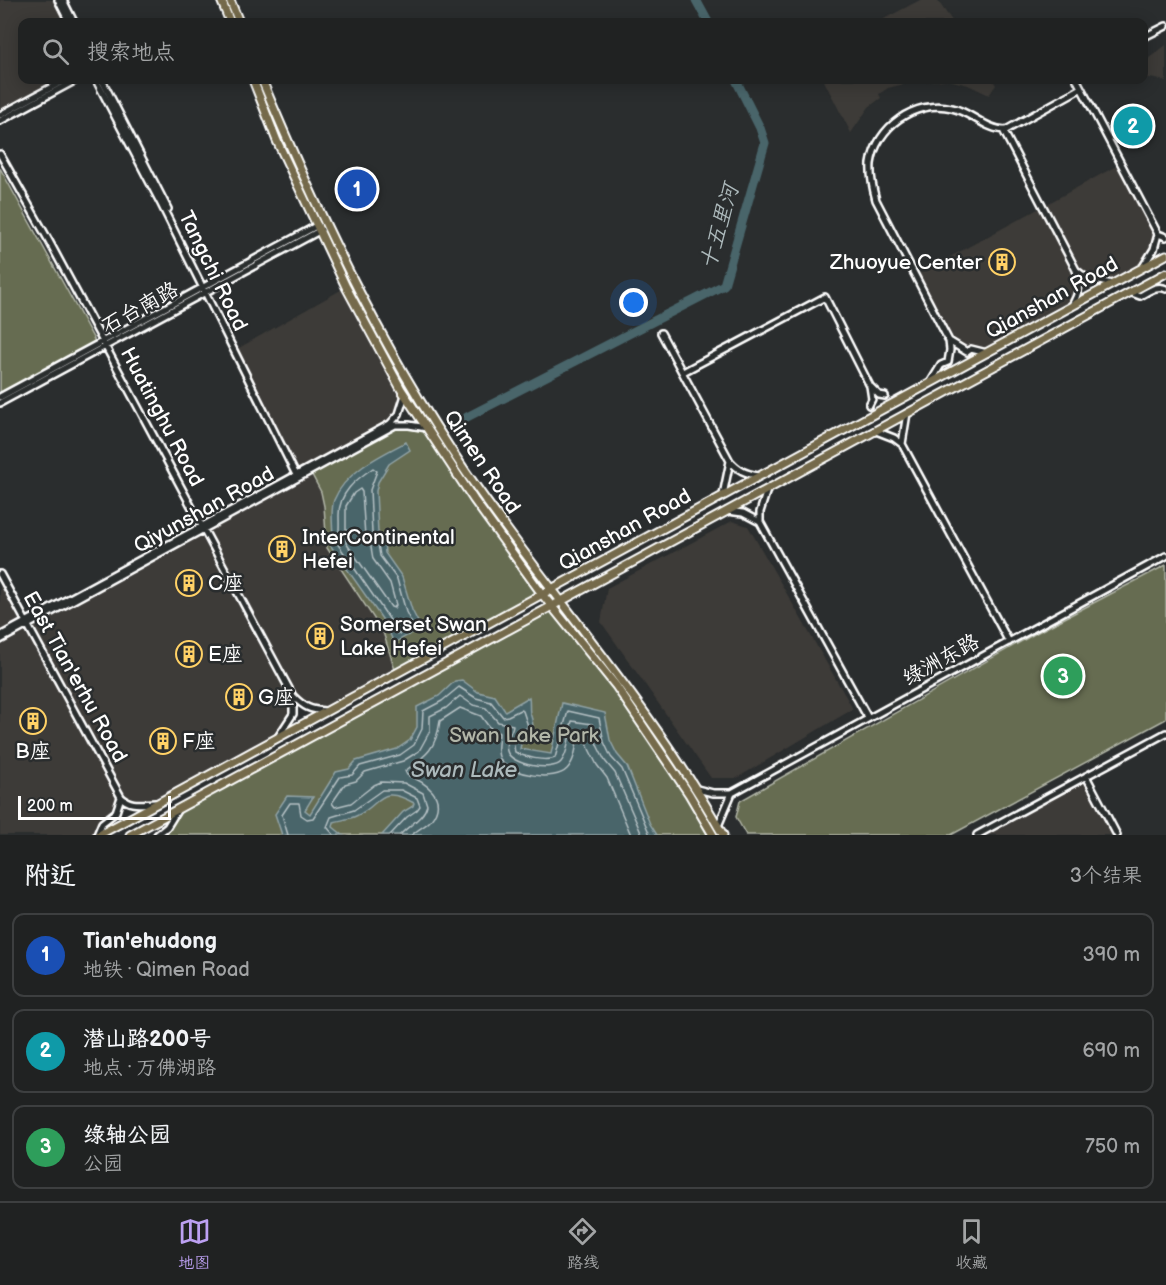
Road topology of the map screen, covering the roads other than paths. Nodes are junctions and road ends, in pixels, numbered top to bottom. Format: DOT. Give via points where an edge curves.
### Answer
graph roads {
  1 [pos="58,0"];
  2 [pos="63,0"];
  3 [pos="221,0"];
  4 [pos="230,0"];
  5 [pos="67,18"];
  6 [pos="72,18"];
  7 [pos="228,18"];
  8 [pos="237,18"];
  9 [pos="1166,26"];
  10 [pos="1148,35"];
  11 [pos="58,84"];
  12 [pos="69,84"];
  13 [pos="98,84"];
  14 [pos="104,84"];
  15 [pos="255,84"];
  16 [pos="264,84"];
  17 [pos="1078,84"];
  18 [pos="1080,89"];
  19 [pos="0,115"];
  20 [pos="0,121"];
  21 [pos="1004,130"];
  22 [pos="0,154"];
  23 [pos="326,224"];
  24 [pos="318,228"];
  25 [pos="1158,234"];
  26 [pos="1166,237"];
  27 [pos="1166,255"];
  28 [pos="1141,268"];
  29 [pos="1076,270"];
  30 [pos="1166,273"];
  31 [pos="1112,284"];
  32 [pos="205,289"];
  33 [pos="1166,289"];
  34 [pos="1132,293"];
  35 [pos="1071,307"];
  36 [pos="661,333"];
  37 [pos="949,341"];
  38 [pos="104,344"];
  39 [pos="987,353"];
  40 [pos="683,372"];
  41 [pos="930,383"];
  42 [pos="870,386"];
  43 [pos="405,396"];
  44 [pos="885,396"];
  45 [pos="0,397"];
  46 [pos="0,403"];
  47 [pos="869,405"];
  48 [pos="907,413"];
  49 [pos="428,429"];
  50 [pos="876,431"];
  51 [pos="902,444"];
  52 [pos="730,461"];
  53 [pos="298,476"];
  54 [pos="758,476"];
  55 [pos="768,488"];
  56 [pos="723,495"];
  57 [pos="726,510"];
  58 [pos="760,522"];
  59 [pos="203,528"];
  60 [pos="1166,556"];
  61 [pos="0,574"];
  62 [pos="553,589"];
  63 [pos="542,594"];
  64 [pos="561,600"];
  65 [pos="551,605"];
  66 [pos="27,623"];
  67 [pos="0,638"];
  68 [pos="1009,642"];
  69 [pos="293,696"];
  70 [pos="326,711"];
  71 [pos="868,718"];
  72 [pos="1166,733"];
  73 [pos="277,738"];
  74 [pos="1086,776"];
  75 [pos="697,789"];
  76 [pos="732,793"];
  77 [pos="121,797"];
  78 [pos="157,803"];
  79 [pos="179,808"];
  80 [pos="718,826"];
  81 [pos="98,835"];
  82 [pos="130,835"];
  83 [pos="157,835"];
  84 [pos="713,835"];
  85 [pos="723,835"];
  86 [pos="977,835"];
  87 [pos="1117,835"];
  1 -- 5 [label="street"];
  2 -- 6 [label="street"];
  3 -- 7 [label="main road"];
  4 -- 8 [label="main road"];
  9 -- 10 [label="street"];
  11 -- 19 [label="street"];
  12 -- 20 [label="street"];
  13 -- 32 [label="street, Tangchi Road"];
  14 -- 32 [label="street, Tangchi Road"];
  15 -- 24 [label="main road, Qimen Road"];
  16 -- 23 [label="main road, Qimen Road"];
  17 -- 18 [label="street"];
  18 -- 21 [label="street"];
  18 -- 25 [label="street"];
  21 -- 29 [label="street"];
  21 -- 37 [label="street" via="950,107 916,110 896,121 880,140 871,163 873,188 881,212"];
  22 -- 38 [label="street, Huatinghu Road"];
  23 -- 24 [label="street, 石台南路"];
  23 -- 62 [label="main road, Qimen Road" via="409,384 481,494"];
  24 -- 32 [label="street, 石台南路"];
  24 -- 43 [label="main road, Qimen Road"];
  25 -- 26 [label="street"];
  25 -- 28 [label="street"];
  27 -- 28 [label="main road, Qianshan Road"];
  28 -- 31 [label="main road, Qianshan Road"];
  29 -- 31 [label="street" via="1086,278"];
  29 -- 35 [label="street" via="1079,293"];
  30 -- 34 [label="main road, Qianshan Road"];
  31 -- 35 [label="main road, Qianshan Road"];
  32 -- 38 [label="street, 石台南路"];
  32 -- 53 [label="street, Tangchi Road"];
  33 -- 34 [label="street" via="1156,288 1140,296"];
  34 -- 48 [label="main road, Qianshan Road"];
  35 -- 39 [label="main road, Qianshan Road"];
  36 -- 40 [label="street"];
  37 -- 39 [label="street" via="967,352"];
  37 -- 41 [label="street" via="948,362 941,365"];
  38 -- 45 [label="street, 石台南路"];
  38 -- 46 [label="street, 石台南路"];
  38 -- 59 [label="street, Huatinghu Road"];
  39 -- 41 [label="main road, Qianshan Road"];
  40 -- 42 [label="street" via="825,297"];
  40 -- 52 [label="street"];
  41 -- 54 [label="main road, Qianshan Road"];
  42 -- 44 [label="street"];
  42 -- 47 [label="street"];
  43 -- 49 [label="main road, Qimen Road"];
  43 -- 53 [label="street" via="399,414 390,424"];
  48 -- 50 [label="main road, Qianshan Road"];
  48 -- 51 [label="street"];
  49 -- 53 [label="street, Qiyunshan Road" via="395,425"];
  49 -- 63 [label="main road, Qimen Road"];
  50 -- 51 [label="street"];
  50 -- 55 [label="main road, Qianshan Road"];
  51 -- 68 [label="street"];
  52 -- 54 [label="street" via="738,470"];
  52 -- 56 [label="street"];
  53 -- 59 [label="street, Qiyunshan Road"];
  54 -- 56 [label="main road, Qianshan Road"];
  55 -- 57 [label="main road, Qianshan Road"];
  55 -- 58 [label="street"];
  56 -- 62 [label="main road, Qianshan Road"];
  57 -- 58 [label="street"];
  57 -- 64 [label="main road, Qianshan Road"];
  58 -- 71 [label="street"];
  59 -- 66 [label="street, Qiyunshan Road"];
  59 -- 69 [label="street, Huatinghu Road"];
  60 -- 68 [label="street, 绿洲东路"];
  61 -- 66 [label="street, East Tian'erhu Road"];
  62 -- 63 [label="main road, Qianshan Road"];
  62 -- 64 [label="main road, Qimen Road"];
  63 -- 65 [label="main road, Qimen Road"];
  63 -- 70 [label="main road, Qianshan Road"];
  64 -- 65 [label="main road, Qianshan Road"];
  64 -- 75 [label="main road, Qimen Road" via="623,681"];
  65 -- 79 [label="main road, Qianshan Road"];
  65 -- 84 [label="main road, Qimen Road" via="616,686"];
  66 -- 67 [label="street, Qiyunshan Road"];
  66 -- 77 [label="street, East Tian'erhu Road"];
  68 -- 71 [label="street, 绿洲东路"];
  69 -- 70 [label="street" via="304,707"];
  69 -- 73 [label="street" via="293,714"];
  70 -- 73 [label="main road, Qianshan Road"];
  71 -- 76 [label="street, 绿洲东路"];
  72 -- 74 [label="street"];
  73 -- 78 [label="main road, Qianshan Road"];
  74 -- 86 [label="street"];
  74 -- 87 [label="street"];
  75 -- 76 [label="street"];
  75 -- 80 [label="main road, Qimen Road"];
  76 -- 80 [label="street"];
  77 -- 78 [label="street" via="135,805"];
  77 -- 81 [label="street" via="116,812 102,823"];
  78 -- 81 [label="main road, Qianshan Road"];
  79 -- 82 [label="main road, Qianshan Road"];
  79 -- 83 [label="street"];
  80 -- 85 [label="main road, Qimen Road"];
}
